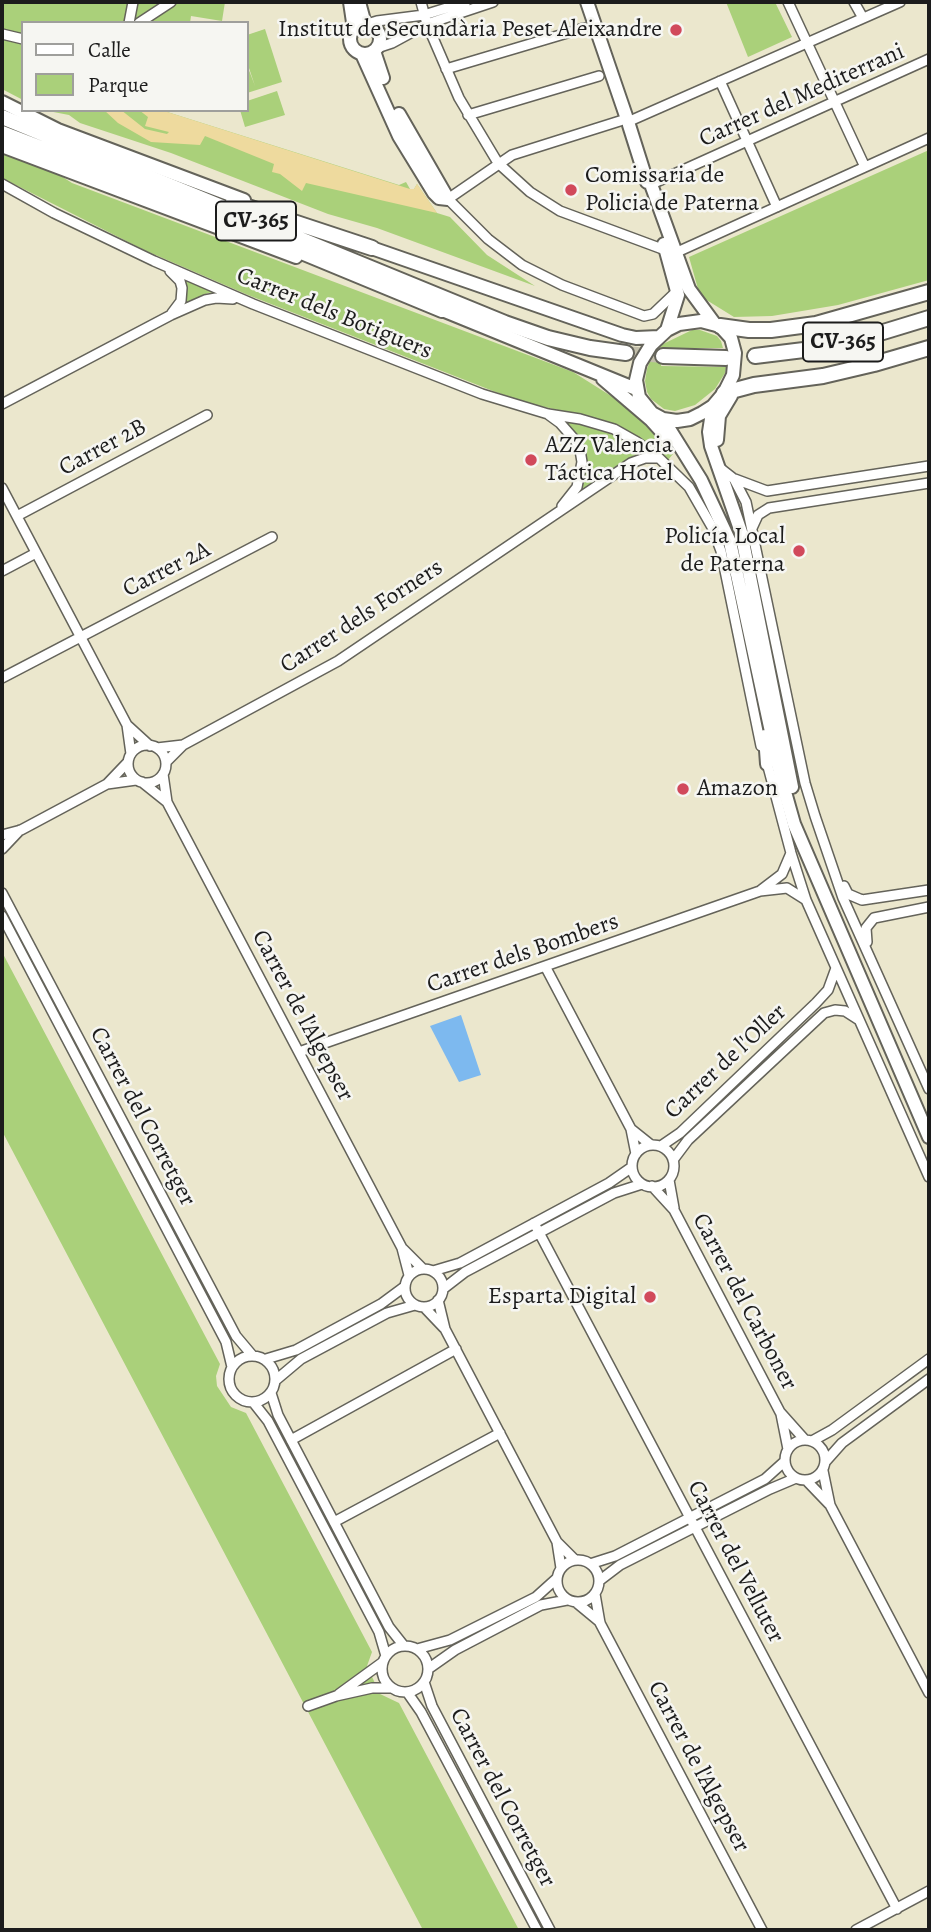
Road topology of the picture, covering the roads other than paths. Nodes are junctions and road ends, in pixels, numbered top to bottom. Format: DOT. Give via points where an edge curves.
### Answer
graph roads {
  1 [pos="133,2"];
  2 [pos="171,2"];
  3 [pos="350,2"];
  4 [pos="359,2"];
  5 [pos="421,2"];
  6 [pos="466,2"];
  7 [pos="493,2"];
  8 [pos="587,2"];
  9 [pos="788,2"];
  10 [pos="854,2"];
  11 [pos="900,2"];
  12 [pos="426,19"];
  13 [pos="863,19"];
  14 [pos="129,21"];
  15 [pos="142,21"];
  16 [pos="362,25"];
  17 [pos="584,28"];
  18 [pos="2,34"];
  19 [pos="21,39"];
  20 [pos="807,43"];
  21 [pos="371,51"];
  22 [pos="929,59"];
  23 [pos="446,69"];
  24 [pos="599,76"];
  25 [pos="720,81"];
  26 [pos="2,102"];
  27 [pos="834,102"];
  28 [pos="21,112"];
  29 [pos="22,112"];
  30 [pos="468,115"];
  31 [pos="2,117"];
  32 [pos="628,120"];
  33 [pos="2,133"];
  34 [pos="929,138"];
  35 [pos="748,141"];
  36 [pos="66,144"];
  37 [pos="2,146"];
  38 [pos="498,163"];
  39 [pos="865,167"];
  40 [pos="2,184"];
  41 [pos="650,186"];
  42 [pos="448,199"];
  43 [pos="777,206"];
  44 [pos="372,248"];
  45 [pos="670,251"];
  46 [pos="154,261"];
  47 [pos="676,291"];
  48 [pos="929,292"];
  49 [pos="253,304"];
  50 [pos="444,304"];
  51 [pos="171,315"];
  52 [pos="929,318"];
  53 [pos="717,325"];
  54 [pos="663,334"];
  55 [pos="644,338"];
  56 [pos="929,348"];
  57 [pos="626,353"];
  58 [pos="663,356"];
  59 [pos="755,356"];
  60 [pos="726,358"];
  61 [pos="598,376"];
  62 [pos="636,389"];
  63 [pos="732,391"];
  64 [pos="2,404"];
  65 [pos="713,406"];
  66 [pos="548,414"];
  67 [pos="207,415"];
  68 [pos="663,419"];
  69 [pos="659,458"];
  70 [pos="690,464"];
  71 [pos="929,466"];
  72 [pos="720,468"];
  73 [pos="734,479"];
  74 [pos="929,483"];
  75 [pos="2,488"];
  76 [pos="775,489"];
  77 [pos="777,506"];
  78 [pos="557,512"];
  79 [pos="17,516"];
  80 [pos="751,528"];
  81 [pos="272,537"];
  82 [pos="36,553"];
  83 [pos="2,571"];
  84 [pos="80,636"];
  85 [pos="749,636"];
  86 [pos="2,678"];
  87 [pos="127,725"];
  88 [pos="183,746"];
  89 [pos="153,747"];
  90 [pos="129,758"];
  91 [pos="166,762"];
  92 [pos="767,764"];
  93 [pos="163,774"];
  94 [pos="139,781"];
  95 [pos="107,784"];
  96 [pos="167,802"];
  97 [pos="21,830"];
  98 [pos="2,835"];
  99 [pos="2,849"];
  100 [pos="791,853"];
  101 [pos="808,859"];
  102 [pos="831,863"];
  103 [pos="924,890"];
  104 [pos="760,891"];
  105 [pos="2,893"];
  106 [pos="806,900"];
  107 [pos="925,907"];
  108 [pos="2,916"];
  109 [pos="869,954"];
  110 [pos="544,966"];
  111 [pos="836,968"];
  112 [pos="816,1003"];
  113 [pos="824,1013"];
  114 [pos="859,1020"];
  115 [pos="299,1052"];
  116 [pos="929,1089"];
  117 [pos="631,1129"];
  118 [pos="929,1137"];
  119 [pos="656,1145"];
  120 [pos="636,1154"];
  121 [pos="674,1160"];
  122 [pos="632,1167"];
  123 [pos="929,1177"];
  124 [pos="669,1180"];
  125 [pos="647,1185"];
  126 [pos="674,1210"];
  127 [pos="537,1228"];
  128 [pos="402,1248"];
  129 [pos="422,1268"];
  130 [pos="433,1271"];
  131 [pos="409,1275"];
  132 [pos="404,1287"];
  133 [pos="443,1289"];
  134 [pos="438,1300"];
  135 [pos="419,1306"];
  136 [pos="445,1329"];
  137 [pos="456,1349"];
  138 [pos="253,1355"];
  139 [pos="266,1359"];
  140 [pos="929,1359"];
  141 [pos="232,1367"];
  142 [pos="929,1379"];
  143 [pos="276,1380"];
  144 [pos="271,1393"];
  145 [pos="253,1402"];
  146 [pos="780,1412"];
  147 [pos="500,1433"];
  148 [pos="290,1440"];
  149 [pos="808,1440"];
  150 [pos="788,1449"];
  151 [pos="785,1461"];
  152 [pos="824,1466"];
  153 [pos="801,1479"];
  154 [pos="830,1505"];
  155 [pos="690,1518"];
  156 [pos="334,1522"];
  157 [pos="695,1527"];
  158 [pos="557,1542"];
  159 [pos="575,1560"];
  160 [pos="590,1564"];
  161 [pos="561,1568"];
  162 [pos="556,1579"];
  163 [pos="599,1581"];
  164 [pos="595,1594"];
  165 [pos="572,1601"];
  166 [pos="600,1623"];
  167 [pos="404,1646"];
  168 [pos="417,1649"];
  169 [pos="384,1659"];
  170 [pos="428,1669"];
  171 [pos="424,1682"];
  172 [pos="392,1688"];
  173 [pos="407,1692"];
  174 [pos="929,1693"];
  175 [pos="336,1696"];
  176 [pos="308,1706"];
  177 [pos="929,1891"];
  178 [pos="897,1909"];
  179 [pos="537,1930"];
  180 [pos="550,1930"];
  181 [pos="762,1930"];
  182 [pos="856,1930"];
  1 -- 14 [label="street"];
  2 -- 15 [label="street"];
  3 -- 16 [label="street"];
  4 -- 16 [label="street"];
  5 -- 12 [label="street"];
  6 -- 12 [label="street"];
  7 -- 12 [label="street"];
  8 -- 32 [label="street"];
  9 -- 20 [label="street"];
  10 -- 13 [label="street"];
  11 -- 13 [label="street"];
  12 -- 16 [label="street"];
  12 -- 21 [label="street" via="392,43"];
  12 -- 23 [label="street"];
  13 -- 20 [label="street"];
  16 -- 21 [label="street" via="378,31 380,40"];
  16 -- 21 [label="street" via="350,37 351,46"];
  17 -- 23 [label="street"];
  18 -- 19 [label="street"];
  20 -- 25 [label="street"];
  20 -- 27 [label="street"];
  21 -- 42 [label="street" via="400,136 434,193"];
  22 -- 27 [label="street, Carrer del Mediterrani"];
  23 -- 30 [label="street"];
  24 -- 30 [label="street"];
  25 -- 32 [label="street"];
  25 -- 35 [label="street"];
  26 -- 28 [label="street"];
  27 -- 35 [label="street, Carrer del Mediterrani"];
  27 -- 39 [label="street"];
  29 -- 44 [label="street" via="58,130"];
  30 -- 38 [label="street"];
  31 -- 36 [label="main road, CV-365"];
  32 -- 38 [label="street"];
  32 -- 41 [label="street"];
  33 -- 50 [label="main road, CV-365"];
  34 -- 39 [label="street"];
  35 -- 41 [label="street, Carrer del Mediterrani"];
  35 -- 43 [label="street"];
  36 -- 44 [label="main road"];
  36 -- 50 [label="main road, CV-365"];
  37 -- 50 [label="street" via="222,229"];
  38 -- 42 [label="street"];
  38 -- 45 [label="street" via="560,211"];
  39 -- 43 [label="street"];
  40 -- 46 [label="street, Carrer dels Botiguers"];
  41 -- 45 [label="street"];
  42 -- 47 [label="street" via="522,265 562,285 644,316 653,314"];
  43 -- 45 [label="street"];
  44 -- 55 [label="street" via="622,335"];
  45 -- 47 [label="street"];
  45 -- 53 [label="street" via="689,289"];
  46 -- 49 [label="street, Carrer dels Botiguers"];
  46 -- 51 [label="street" via="174,274 182,288 181,301"];
  47 -- 54 [label="street" via="677,300"];
  47 -- 55 [label="street" via="663,320"];
  48 -- 53 [label="main road" via="816,324 771,330"];
  49 -- 51 [label="street" via="216,298"];
  49 -- 66 [label="street, Carrer dels Botiguers" via="482,394"];
  50 -- 57 [label="main road, CV-365" via="548,338"];
  50 -- 61 [label="street"];
  51 -- 64 [label="street"];
  52 -- 59 [label="main road, CV-365" via="820,348"];
  53 -- 54 [label="street" via="690,322"];
  53 -- 63 [label="street" via="731,338 735,352"];
  54 -- 55 [label="street"];
  54 -- 62 [label="street" via="640,363"];
  56 -- 63 [label="main road" via="823,376"];
  58 -- 60 [label="main road"];
  61 -- 62 [label="street"];
  61 -- 70 [label="street" via="651,420"];
  62 -- 68 [label="street" via="644,405"];
  63 -- 65 [label="street"];
  63 -- 72 [label="street" via="719,416"];
  65 -- 68 [label="street" via="690,419"];
  65 -- 72 [label="street" via="709,432"];
  66 -- 69 [label="street, Carrer dels Botiguers" via="614,429"];
  66 -- 78 [label="street, Carrer dels Forners" via="575,440 582,462 577,487"];
  67 -- 79 [label="street, Carrer 2B"];
  68 -- 70 [label="street"];
  69 -- 78 [label="street, Carrer dels Forners" via="631,463"];
  69 -- 92 [label="street, Carrer dels Botiguers" via="689,487 721,551"];
  70 -- 85 [label="street" via="730,542"];
  71 -- 76 [label="street"];
  72 -- 73 [label="street"];
  72 -- 101 [label="street" via="741,532"];
  73 -- 76 [label="street" via="757,489"];
  73 -- 80 [label="street" via="746,502"];
  74 -- 77 [label="street"];
  75 -- 79 [label="street"];
  76 -- 77 [label="street"];
  77 -- 80 [label="street" via="758,515"];
  78 -- 88 [label="street, Carrer dels Forners" via="338,661"];
  79 -- 82 [label="street"];
  80 -- 102 [label="street" via="805,783"];
  81 -- 84 [label="street, Carrer 2A"];
  82 -- 83 [label="street"];
  82 -- 84 [label="street"];
  84 -- 86 [label="street, Carrer 2A"];
  84 -- 87 [label="street"];
  85 -- 92 [label="street"];
  85 -- 101 [label="street" via="781,778"];
  87 -- 89 [label="street"];
  87 -- 90 [label="street"];
  88 -- 89 [label="street, Carrer dels Forners"];
  88 -- 91 [label="street, Carrer dels Forners"];
  89 -- 90 [label="street" via="139,747"];
  89 -- 91 [label="street"];
  90 -- 94 [label="street" via="131,775"];
  90 -- 95 [label="street"];
  91 -- 93 [label="street"];
  92 -- 100 [label="street, Carrer dels Botiguers"];
  93 -- 94 [label="street" via="158,780"];
  93 -- 96 [label="street"];
  94 -- 95 [label="street"];
  94 -- 96 [label="street"];
  95 -- 97 [label="street"];
  96 -- 115 [label="street, Carrer de l'Algepser"];
  97 -- 98 [label="street"];
  97 -- 99 [label="street"];
  100 -- 104 [label="street, Carrer dels Bombers" via="782,874"];
  100 -- 106 [label="street, Carrer dels Botiguers"];
  101 -- 118 [label="street"];
  102 -- 103 [label="street" via="854,898"];
  102 -- 109 [label="street"];
  103 -- 107 [label="street"];
  104 -- 106 [label="street, Carrer dels Bombers" via="788,888"];
  104 -- 110 [label="street, Carrer dels Bombers"];
  105 -- 138 [label="street, Carrer del Corretger" via="236,1336"];
  106 -- 111 [label="street, Carrer dels Botiguers"];
  107 -- 109 [label="street" via="874,918 865,934"];
  108 -- 141 [label="street, Carrer del Corretger" via="226,1342"];
  109 -- 116 [label="street"];
  110 -- 115 [label="street, Carrer dels Bombers"];
  110 -- 117 [label="street"];
  111 -- 112 [label="street, Carrer de l'Oller" via="828,990"];
  111 -- 114 [label="street, Carrer dels Botiguers"];
  112 -- 113 [label="street, Carrer de l'Oller"];
  112 -- 119 [label="street, Carrer de l'Oller" via="680,1133"];
  113 -- 114 [label="street, Carrer de l'Oller" via="845,1011"];
  113 -- 121 [label="street, Carrer de l'Oller" via="688,1140"];
  114 -- 123 [label="street, Carrer dels Botiguers"];
  115 -- 128 [label="street, Carrer de l'Algepser"];
  117 -- 119 [label="street"];
  117 -- 120 [label="street"];
  119 -- 120 [label="street"];
  119 -- 121 [label="street"];
  120 -- 122 [label="street"];
  121 -- 124 [label="street"];
  122 -- 125 [label="street" via="637,1179"];
  122 -- 127 [label="street"];
  124 -- 125 [label="street"];
  124 -- 126 [label="street, Carrer del Carboner"];
  125 -- 126 [label="street, Carrer del Carboner"];
  125 -- 127 [label="street" via="614,1193"];
  126 -- 146 [label="street, Carrer del Carboner"];
  127 -- 130 [label="street"];
  127 -- 133 [label="street"];
  127 -- 155 [label="street, Carrer del Velluter"];
  128 -- 129 [label="street"];
  128 -- 131 [label="street"];
  129 -- 130 [label="street"];
  129 -- 131 [label="street"];
  130 -- 133 [label="street"];
  131 -- 132 [label="street"];
  132 -- 135 [label="street" via="407,1297"];
  132 -- 139 [label="street" via="382,1304 296,1350"];
  133 -- 134 [label="street"];
  134 -- 135 [label="street"];
  134 -- 136 [label="street"];
  135 -- 136 [label="street"];
  135 -- 143 [label="street" via="387,1313 301,1359"];
  136 -- 137 [label="street"];
  137 -- 147 [label="street"];
  137 -- 148 [label="street"];
  138 -- 139 [label="street"];
  138 -- 141 [label="street"];
  139 -- 143 [label="street"];
  140 -- 149 [label="street" via="832,1430"];
  141 -- 145 [label="street" via="232,1391"];
  142 -- 152 [label="street" via="842,1443"];
  143 -- 144 [label="street"];
  144 -- 145 [label="street"];
  144 -- 148 [label="street"];
  145 -- 169 [label="street" via="268,1421 379,1632"];
  146 -- 149 [label="street, Carrer del Carboner"];
  146 -- 150 [label="street, Carrer del Carboner"];
  147 -- 156 [label="street"];
  147 -- 158 [label="street"];
  148 -- 156 [label="street"];
  149 -- 150 [label="street"];
  149 -- 152 [label="street" via="822,1449"];
  150 -- 151 [label="street"];
  151 -- 153 [label="street" via="786,1468"];
  151 -- 155 [label="street" via="765,1479"];
  152 -- 153 [label="street" via="813,1479"];
  152 -- 154 [label="street"];
  153 -- 154 [label="street"];
  153 -- 157 [label="street"];
  154 -- 174 [label="street"];
  155 -- 157 [label="street, Carrer del Velluter"];
  155 -- 160 [label="street"];
  156 -- 167 [label="street" via="389,1627"];
  157 -- 163 [label="street" via="620,1565"];
  157 -- 178 [label="street, Carrer del Velluter"];
  158 -- 159 [label="street"];
  158 -- 161 [label="street"];
  159 -- 160 [label="street"];
  159 -- 161 [label="street"];
  160 -- 163 [label="street"];
  161 -- 162 [label="street"];
  162 -- 165 [label="street" via="559,1591"];
  162 -- 168 [label="street" via="536,1597 450,1640"];
  163 -- 164 [label="street"];
  164 -- 165 [label="street" via="584,1602"];
  164 -- 166 [label="street"];
  165 -- 166 [label="street"];
  165 -- 170 [label="street" via="541,1605"];
  166 -- 181 [label="street, Carrer de l'Algepser"];
  167 -- 168 [label="street"];
  167 -- 169 [label="street"];
  168 -- 170 [label="street"];
  169 -- 172 [label="street" via="383,1677"];
  169 -- 175 [label="street"];
  170 -- 171 [label="street"];
  171 -- 173 [label="street"];
  171 -- 180 [label="street, Carrer del Corretger" via="432,1706"];
  172 -- 173 [label="street"];
  172 -- 175 [label="street"];
  173 -- 179 [label="street, Carrer del Corretger"];
  175 -- 176 [label="street"];
  177 -- 178 [label="street"];
  178 -- 182 [label="street"];
}
